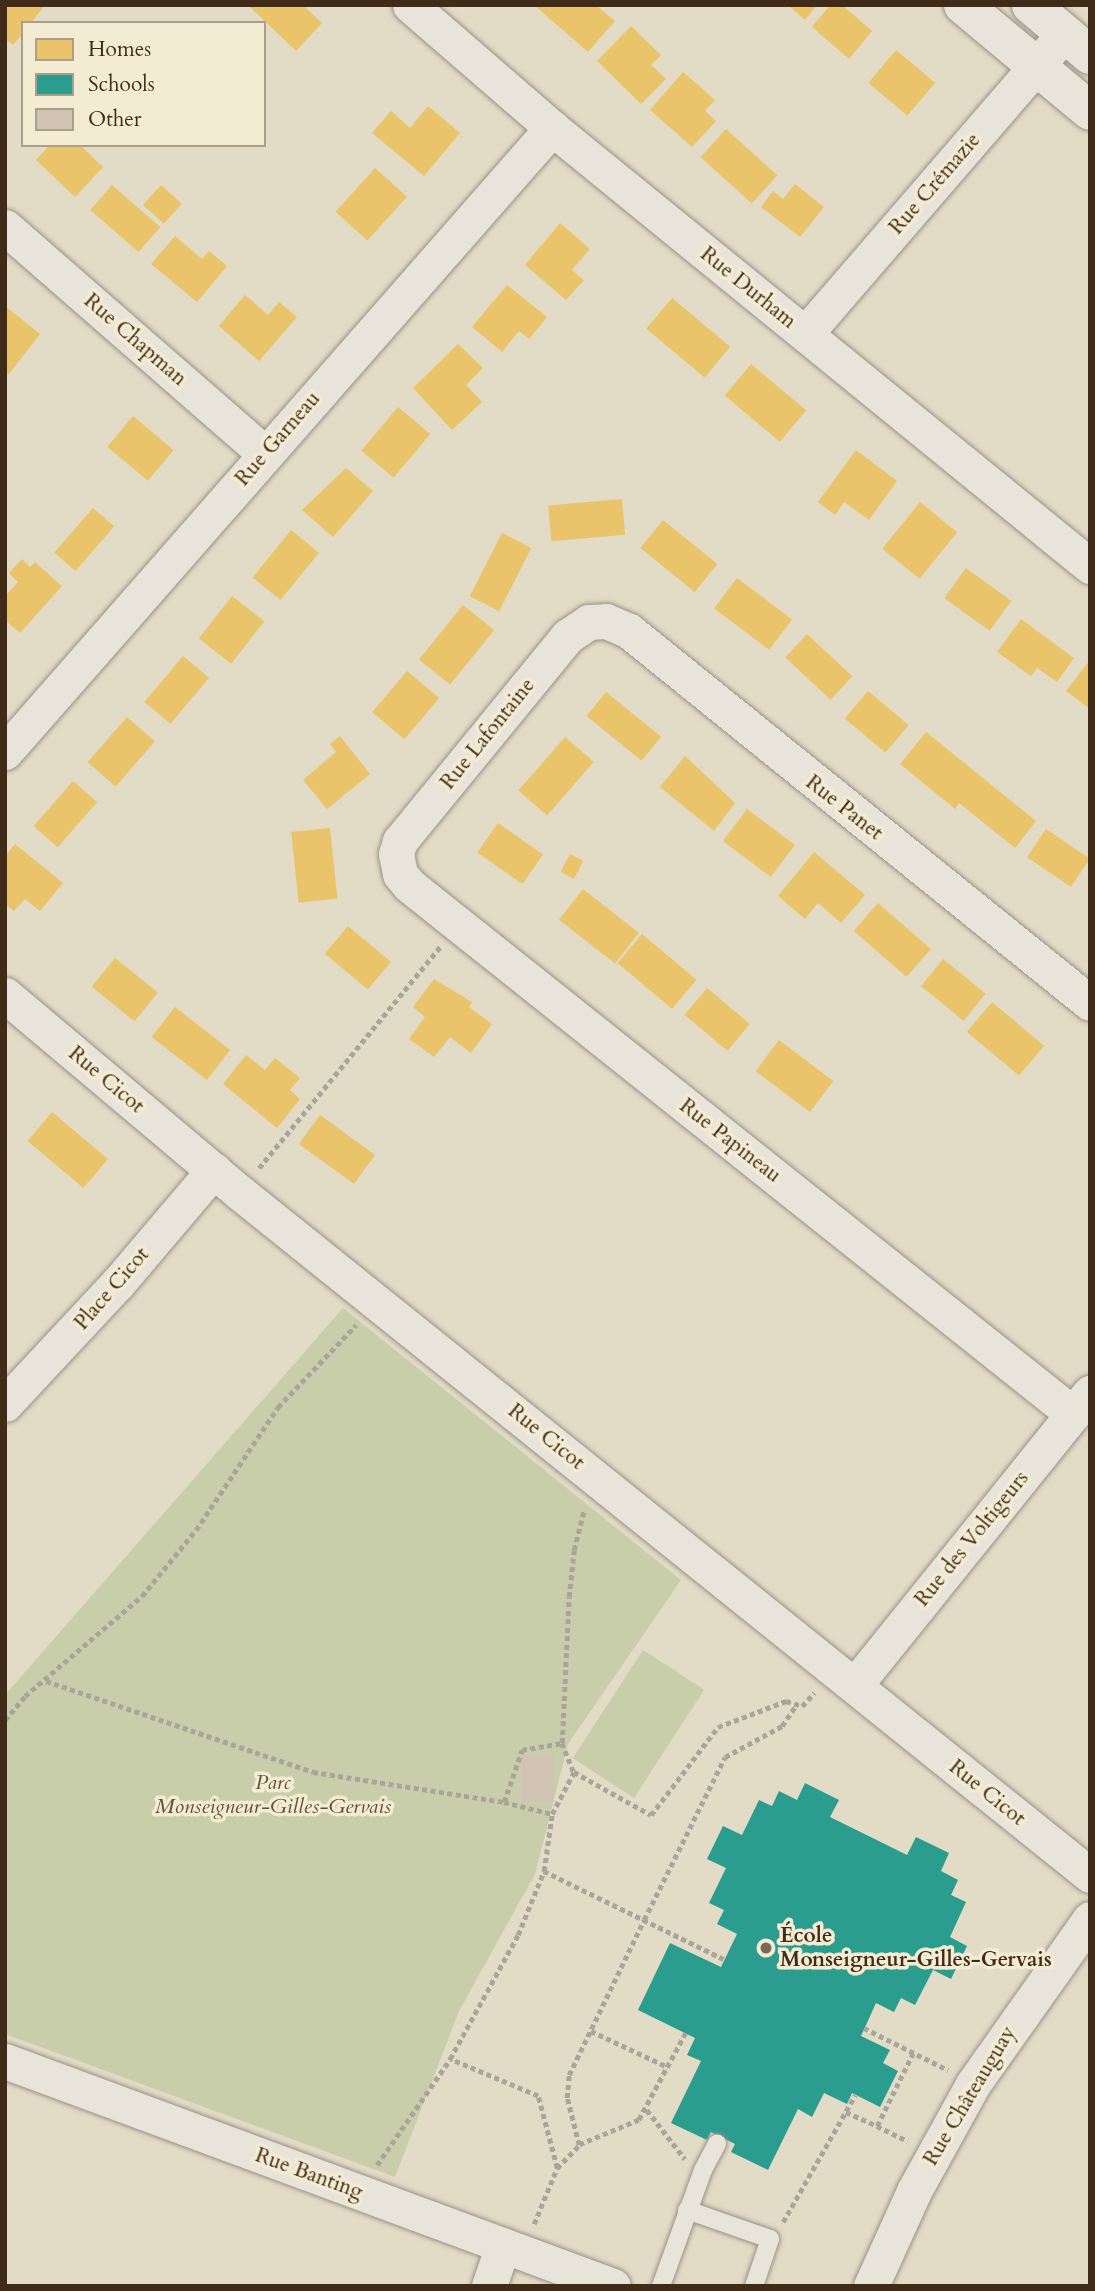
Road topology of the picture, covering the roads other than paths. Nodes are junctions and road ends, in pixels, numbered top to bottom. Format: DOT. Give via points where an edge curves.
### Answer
graph roads {
  1 [pos="410,5"];
  2 [pos="963,5"];
  3 [pos="1031,5"];
  4 [pos="1077,45"];
  5 [pos="1037,68"];
  6 [pos="1090,111"];
  7 [pos="552,128"];
  8 [pos="5,227"];
  9 [pos="805,334"];
  10 [pos="265,454"];
  11 [pos="1090,566"];
  12 [pos="597,621"];
  13 [pos="5,752"];
  14 [pos="397,861"];
  15 [pos="5,995"];
  16 [pos="1090,1003"];
  17 [pos="214,1170"];
  18 [pos="1082,1403"];
  19 [pos="5,1404"];
  20 [pos="855,1685"];
  21 [pos="1090,1875"];
  22 [pos="1090,1919"];
  23 [pos="5,2061"];
  24 [pos="717,2144"];
  25 [pos="687,2210"];
  26 [pos="517,2238"];
  27 [pos="489,2286"];
  28 [pos="613,2286"];
  29 [pos="661,2286"];
  30 [pos="754,2286"];
  31 [pos="871,2286"];
  1 -- 7 [label="street, Rue Durham"];
  2 -- 5 [label="street"];
  3 -- 4 [label="street"];
  4 -- 5 [label="street, Rue Crémazie"];
  5 -- 6 [label="street"];
  5 -- 9 [label="street, Rue Crémazie"];
  7 -- 9 [label="street, Rue Durham"];
  7 -- 10 [label="street, Rue Garneau"];
  8 -- 10 [label="street, Rue Chapman"];
  9 -- 11 [label="street, Rue Durham"];
  10 -- 13 [label="street, Rue Garneau"];
  12 -- 14 [label="street, Rue Lafontaine" via="568,636 400,841"];
  12 -- 16 [label="street, Rue Panet" via="629,631"];
  14 -- 18 [label="street, Rue Papineau" via="404,880 458,925"];
  15 -- 17 [label="street, Rue Cicot"];
  17 -- 19 [label="street, Place Cicot" via="18,1396"];
  17 -- 20 [label="street, Rue Cicot"];
  18 -- 20 [label="street, Rue des Voltigeurs"];
  20 -- 21 [label="street, Rue Cicot"];
  22 -- 31 [label="street, Rue Châteauguay" via="973,2084 914,2191"];
  23 -- 26 [label="street, Rue Banting"];
  24 -- 25 [label="lane"];
  25 -- 29 [label="lane"];
  25 -- 30 [label="lane" via="770,2239"];
  26 -- 27 [label="street"];
  26 -- 28 [label="street, Rue Banting"];
}
